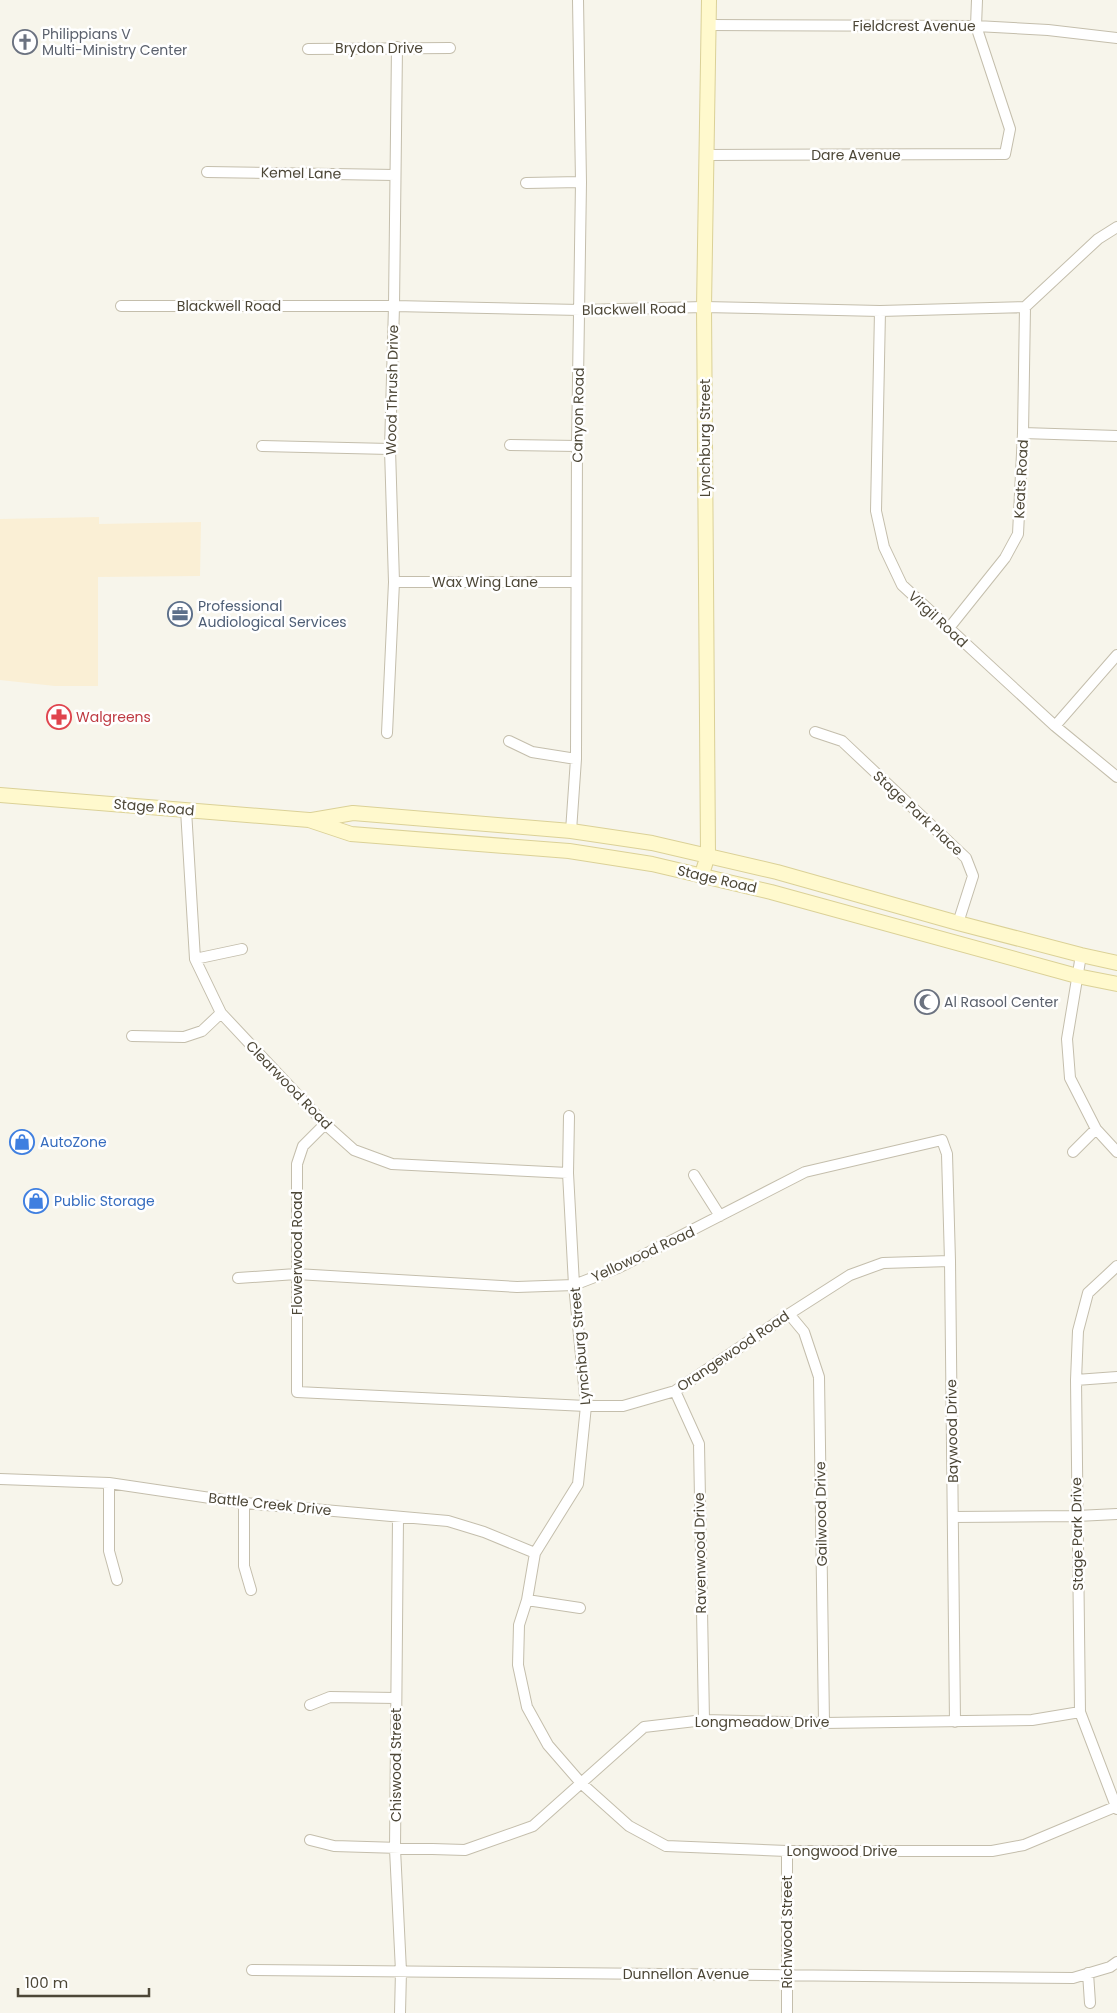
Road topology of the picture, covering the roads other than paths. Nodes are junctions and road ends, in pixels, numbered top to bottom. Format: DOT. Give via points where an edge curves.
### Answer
graph roads {
  1 [pos="578,0"];
  2 [pos="710,0"];
  3 [pos="977,0"];
  4 [pos="710,25"];
  5 [pos="976,26"];
  6 [pos="1117,38"];
  7 [pos="396,47"];
  8 [pos="450,48"];
  9 [pos="308,49"];
  10 [pos="707,155"];
  11 [pos="207,172"];
  12 [pos="395,175"];
  13 [pos="581,182"];
  14 [pos="526,183"];
  15 [pos="1117,228"];
  16 [pos="121,306"];
  17 [pos="394,306"];
  18 [pos="704,307"];
  19 [pos="1025,307"];
  20 [pos="580,310"];
  21 [pos="880,311"];
  22 [pos="1023,433"];
  23 [pos="1117,436"];
  24 [pos="510,445"];
  25 [pos="262,446"];
  26 [pos="577,446"];
  27 [pos="390,449"];
  28 [pos="394,582"];
  29 [pos="576,582"];
  30 [pos="949,628"];
  31 [pos="1117,655"];
  32 [pos="1055,726"];
  33 [pos="387,732"];
  34 [pos="814,732"];
  35 [pos="509,741"];
  36 [pos="576,759"];
  37 [pos="1117,777"];
  38 [pos="0,795"];
  39 [pos="186,810"];
  40 [pos="309,820"];
  41 [pos="572,831"];
  42 [pos="708,854"];
  43 [pos="702,874"];
  44 [pos="958,923"];
  45 [pos="242,949"];
  46 [pos="1081,955"];
  47 [pos="194,959"];
  48 [pos="1117,963"];
  49 [pos="1077,976"];
  50 [pos="1117,984"];
  51 [pos="221,1013"];
  52 [pos="132,1036"];
  53 [pos="569,1116"];
  54 [pos="325,1124"];
  55 [pos="1096,1129"];
  56 [pos="942,1140"];
  57 [pos="1073,1152"];
  58 [pos="1117,1152"];
  59 [pos="568,1173"];
  60 [pos="694,1175"];
  61 [pos="720,1216"];
  62 [pos="950,1261"];
  63 [pos="1117,1266"];
  64 [pos="296,1274"];
  65 [pos="238,1278"];
  66 [pos="574,1285"];
  67 [pos="788,1314"];
  68 [pos="1117,1377"];
  69 [pos="1076,1380"];
  70 [pos="675,1391"];
  71 [pos="297,1392"];
  72 [pos="586,1406"];
  73 [pos="0,1479"];
  74 [pos="109,1483"];
  75 [pos="244,1503"];
  76 [pos="1117,1514"];
  77 [pos="1077,1516"];
  78 [pos="398,1518"];
  79 [pos="953,1518"];
  80 [pos="535,1553"];
  81 [pos="117,1580"];
  82 [pos="251,1590"];
  83 [pos="527,1600"];
  84 [pos="580,1608"];
  85 [pos="396,1698"];
  86 [pos="310,1706"];
  87 [pos="1080,1712"];
  88 [pos="704,1720"];
  89 [pos="954,1722"];
  90 [pos="824,1723"];
  91 [pos="581,1783"];
  92 [pos="1116,1807"];
  93 [pos="310,1840"];
  94 [pos="395,1849"];
  95 [pos="787,1851"];
  96 [pos="1117,1962"];
  97 [pos="252,1970"];
  98 [pos="401,1972"];
  99 [pos="1088,1974"];
  100 [pos="787,1975"];
  101 [pos="1090,2003"];
  102 [pos="400,2013"];
  103 [pos="787,2013"];
  1 -- 13 [label="street, Canyon Road"];
  2 -- 4 [label="main road, Lynchburg Street"];
  3 -- 5 [label="street"];
  4 -- 5 [label="street, Fieldcrest Avenue"];
  4 -- 10 [label="main road, Lynchburg Street"];
  5 -- 6 [label="street, Fieldcrest Avenue"];
  5 -- 10 [label="street, Dare Avenue" via="1010,130 1005,154"];
  7 -- 8 [label="street, Brydon Drive"];
  7 -- 9 [label="street, Brydon Drive"];
  7 -- 12 [label="street, Wood Thrush Drive"];
  10 -- 18 [label="main road, Lynchburg Street"];
  11 -- 12 [label="street, Kemel Lane"];
  12 -- 17 [label="street, Wood Thrush Drive"];
  13 -- 14 [label="street"];
  13 -- 20 [label="street, Canyon Road"];
  15 -- 19 [label="street" via="1098,239"];
  16 -- 17 [label="street, Blackwell Road"];
  17 -- 20 [label="street, Blackwell Road"];
  17 -- 27 [label="street, Wood Thrush Drive"];
  18 -- 20 [label="street, Blackwell Road"];
  18 -- 21 [label="street, Blackwell Road"];
  18 -- 42 [label="main road, Lynchburg Street"];
  19 -- 21 [label="street, Blackwell Road"];
  19 -- 22 [label="street, Keats Road"];
  20 -- 26 [label="street, Canyon Road"];
  21 -- 30 [label="street, Virgil Road" via="876,511 884,547 902,585"];
  22 -- 23 [label="street"];
  22 -- 30 [label="street, Keats Road" via="1018,534 1005,558"];
  24 -- 26 [label="street"];
  25 -- 27 [label="street"];
  26 -- 29 [label="street, Canyon Road"];
  27 -- 28 [label="street, Wood Thrush Drive"];
  28 -- 29 [label="street, Wax Wing Lane"];
  28 -- 33 [label="street, Wood Thrush Drive"];
  29 -- 36 [label="street, Canyon Road"];
  30 -- 32 [label="street, Virgil Road"];
  31 -- 32 [label="street"];
  32 -- 37 [label="street, Virgil Road"];
  34 -- 44 [label="street, Stage Park Place" via="842,742 966,858 973,876"];
  35 -- 36 [label="street" via="532,752"];
  36 -- 41 [label="street, Canyon Road"];
  38 -- 39 [label="main road, Stage Road"];
  39 -- 40 [label="main road, Stage Road"];
  39 -- 47 [label="street, Clearwood Road"];
  40 -- 41 [label="main road, Stage Road" via="353,813"];
  40 -- 43 [label="main road, Stage Road" via="350,834 569,851"];
  41 -- 42 [label="main road, Stage Road"];
  42 -- 43 [label="main road, Lynchburg Street"];
  42 -- 44 [label="main road, Stage Road"];
  43 -- 49 [label="main road, Stage Road"];
  44 -- 46 [label="main road, Stage Road"];
  45 -- 47 [label="street"];
  46 -- 48 [label="main road, Stage Road"];
  46 -- 49 [label="street"];
  47 -- 51 [label="street, Clearwood Road"];
  49 -- 50 [label="main road, Stage Road"];
  49 -- 55 [label="street" via="1066,1039 1070,1078"];
  51 -- 52 [label="street" via="202,1031 184,1037"];
  51 -- 54 [label="street, Clearwood Road"];
  53 -- 59 [label="street, Lynchburg Street"];
  54 -- 59 [label="street, Clearwood Road" via="354,1150 392,1164"];
  54 -- 64 [label="street, Flowerwood Road" via="303,1146 297,1164"];
  55 -- 57 [label="street"];
  55 -- 58 [label="street"];
  56 -- 61 [label="street, Yellowood Road" via="805,1172"];
  56 -- 62 [label="street, Baywood Drive" via="947,1154"];
  59 -- 66 [label="street, Lynchburg Street"];
  60 -- 61 [label="street"];
  61 -- 66 [label="street, Yellowood Road" via="618,1268"];
  62 -- 67 [label="street, Orangewood Road" via="883,1263 850,1275"];
  62 -- 79 [label="street, Baywood Drive"];
  63 -- 69 [label="street, Stage Park Drive" via="1088,1293 1078,1331"];
  64 -- 65 [label="street, Yellowood Road"];
  64 -- 66 [label="street, Yellowood Road" via="517,1287"];
  64 -- 71 [label="street, Flowerwood Road"];
  66 -- 72 [label="street, Lynchburg Street"];
  67 -- 70 [label="street, Orangewood Road"];
  67 -- 90 [label="street, Gailwood Drive" via="804,1332 819,1377"];
  68 -- 69 [label="street"];
  69 -- 77 [label="street, Stage Park Drive"];
  70 -- 72 [label="street, Orangewood Road" via="623,1406"];
  70 -- 88 [label="street, Ravenwood Drive" via="699,1444"];
  71 -- 72 [label="street, Orangewood Road"];
  72 -- 80 [label="street, Lynchburg Street" via="578,1484"];
  73 -- 74 [label="street, Battle Creek Drive"];
  74 -- 75 [label="street, Battle Creek Drive"];
  74 -- 81 [label="street" via="109,1551"];
  75 -- 78 [label="street, Battle Creek Drive"];
  75 -- 82 [label="street" via="244,1566"];
  76 -- 77 [label="street"];
  77 -- 79 [label="street"];
  77 -- 87 [label="street, Stage Park Drive"];
  78 -- 80 [label="street, Battle Creek Drive" via="448,1522 484,1532"];
  78 -- 85 [label="street, Chiswood Street"];
  79 -- 89 [label="street, Baywood Drive"];
  80 -- 83 [label="street, Lynchburg Street"];
  83 -- 84 [label="street"];
  83 -- 91 [label="street, Lynchburg Street" via="519,1625 518,1665 527,1706 548,1745"];
  85 -- 86 [label="street" via="330,1697"];
  85 -- 94 [label="street, Chiswood Street"];
  87 -- 89 [label="street, Longmeadow Drive" via="1032,1720"];
  87 -- 92 [label="street, Stage Park Drive"];
  88 -- 90 [label="street, Longmeadow Drive"];
  88 -- 91 [label="street, Longmeadow Drive" via="644,1727"];
  89 -- 90 [label="street, Longmeadow Drive"];
  91 -- 94 [label="street, Longmeadow Drive" via="533,1826 465,1850"];
  91 -- 95 [label="street, Longwood Drive" via="629,1826 666,1846"];
  92 -- 95 [label="street, Longwood Drive" via="1024,1845 992,1851"];
  93 -- 94 [label="street, Longmeadow Drive" via="334,1846"];
  94 -- 98 [label="street, Chiswood Street"];
  95 -- 100 [label="street, Richwood Street"];
  96 -- 99 [label="street, Dunnellon Avenue"];
  97 -- 98 [label="street, Dunnellon Avenue"];
  98 -- 100 [label="street, Dunnellon Avenue"];
  98 -- 102 [label="street, Chiswood Street"];
  99 -- 100 [label="street, Dunnellon Avenue" via="1074,1978"];
  99 -- 101 [label="street"];
  100 -- 103 [label="street, Richwood Street"];
}
